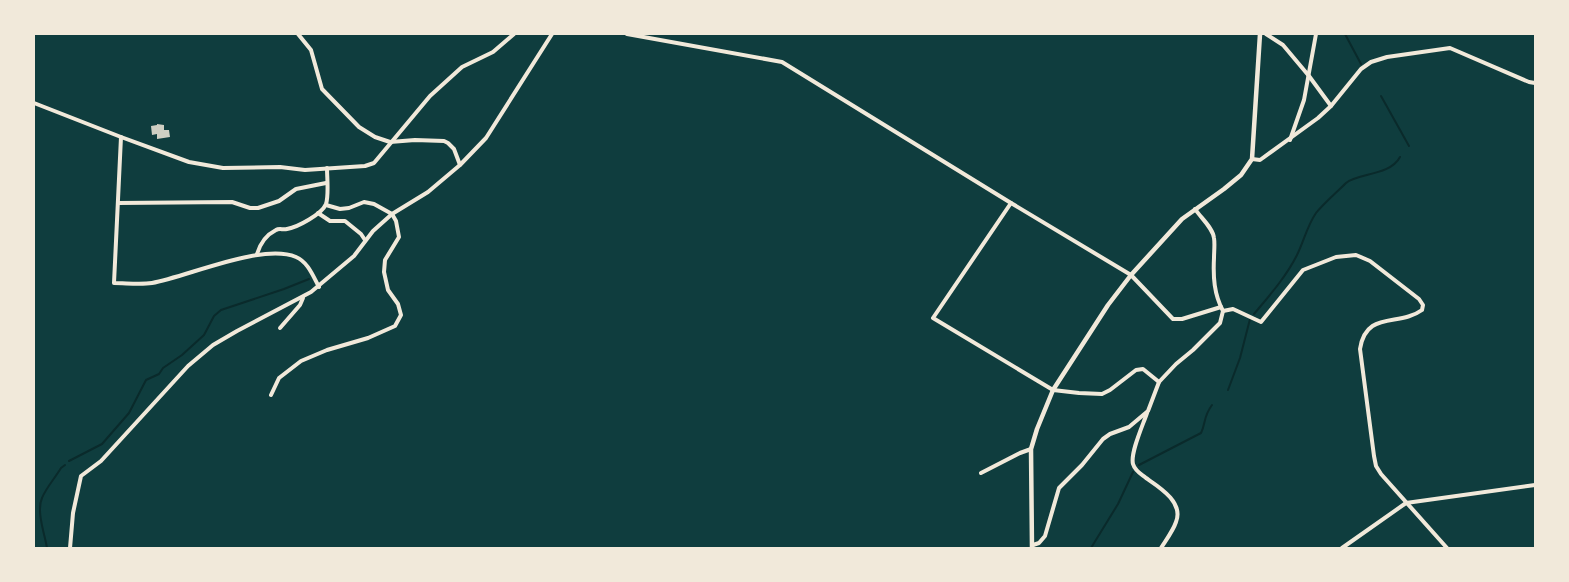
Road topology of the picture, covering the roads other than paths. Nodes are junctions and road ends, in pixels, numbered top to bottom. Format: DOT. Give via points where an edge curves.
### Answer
graph roads {
  1 [pos="298,34"];
  2 [pos="514,34"];
  3 [pos="552,34"];
  4 [pos="628,34"];
  5 [pos="1260,34"];
  6 [pos="1266,34"];
  7 [pos="1316,34"];
  8 [pos="1309,76"];
  9 [pos="1535,83"];
  10 [pos="34,103"];
  11 [pos="1331,106"];
  12 [pos="121,138"];
  13 [pos="1290,140"];
  14 [pos="390,142"];
  15 [pos="1252,158"];
  16 [pos="460,165"];
  17 [pos="327,168"];
  18 [pos="326,183"];
  19 [pos="118,202"];
  20 [pos="1011,202"];
  21 [pos="326,205"];
  22 [pos="1195,210"];
  23 [pos="318,213"];
  24 [pos="392,214"];
  25 [pos="364,240"];
  26 [pos="257,254"];
  27 [pos="1131,275"];
  28 [pos="319,286"];
  29 [pos="303,298"];
  30 [pos="1222,309"];
  31 [pos="280,328"];
  32 [pos="1159,382"];
  33 [pos="1054,390"];
  34 [pos="271,395"];
  35 [pos="1148,411"];
  36 [pos="1031,449"];
  37 [pos="981,473"];
  38 [pos="1535,486"];
  39 [pos="1406,503"];
  40 [pos="1032,547"];
  41 [pos="70,548"];
  42 [pos="1161,548"];
  43 [pos="1342,548"];
  44 [pos="1447,548"];
  1 -- 14 [label="street" via="311,50 322,89 359,127"];
  2 -- 14 [label="street" via="493,52 462,67 430,96"];
  3 -- 16 [label="street" via="486,138"];
  4 -- 20 [label="street" via="782,62"];
  5 -- 15 [label="street"];
  6 -- 8 [label="street" via="1283,45"];
  7 -- 8 [label="street"];
  8 -- 11 [label="street"];
  8 -- 13 [label="street"];
  9 -- 11 [label="street" via="1450,48 1371,62 1360,69"];
  10 -- 12 [label="street"];
  11 -- 13 [label="street"];
  12 -- 17 [label="street" via="189,162 223,168"];
  12 -- 19 [label="street"];
  13 -- 15 [label="street" via="1260,160"];
  14 -- 16 [label="street" via="444,141 454,149"];
  14 -- 17 [label="street" via="374,163"];
  15 -- 22 [label="street" via="1241,175"];
  16 -- 24 [label="street" via="428,192"];
  17 -- 18 [label="street"];
  18 -- 19 [label="street" via="296,189 279,201 258,208 232,202"];
  18 -- 21 [label="street"];
  19 -- 26 [label="street" via="114,283 151,283"];
  20 -- 27 [label="street"];
  20 -- 33 [label="street" via="933,318"];
  21 -- 23 [label="street"];
  21 -- 24 [label="street" via="340,209 364,202"];
  22 -- 27 [label="street" via="1172,228"];
  22 -- 30 [label="street" via="1214,238 1214,286"];
  23 -- 25 [label="street" via="330,221 345,221"];
  23 -- 26 [label="street" via="310,220 287,229 277,229 266,237"];
  24 -- 25 [label="street"];
  24 -- 34 [label="street" via="399,237 384,260 384,272 388,290 398,304 400,315 395,326 302,361 279,378"];
  25 -- 28 [label="street" via="354,256"];
  26 -- 28 [label="street" via="285,253 298,257 306,263"];
  27 -- 30 [label="street" via="1173,319"];
  27 -- 33 [label="street"];
  28 -- 29 [label="street"];
  29 -- 31 [label="street"];
  29 -- 41 [label="street" via="213,345 188,366 101,460 81,476"];
  30 -- 32 [label="street" via="1220,323"];
  30 -- 39 [label="street" via="1233,309 1261,322 1302,270 1336,256 1356,255 1370,261 1419,299 1423,305 1418,314 1373,325 1362,339 1360,350 1376,466"];
  32 -- 33 [label="street" via="1143,369 1136,370 1102,394"];
  32 -- 35 [label="street"];
  33 -- 36 [label="street"];
  35 -- 40 [label="street" via="1129,427 1103,439 1058,488 1045,536"];
  35 -- 42 [label="street" via="1132,455 1137,471 1164,491 1177,507 1176,522"];
  36 -- 37 [label="street"];
  36 -- 40 [label="street"];
  38 -- 39 [label="street"];
  39 -- 43 [label="street"];
  39 -- 44 [label="street"];
}
